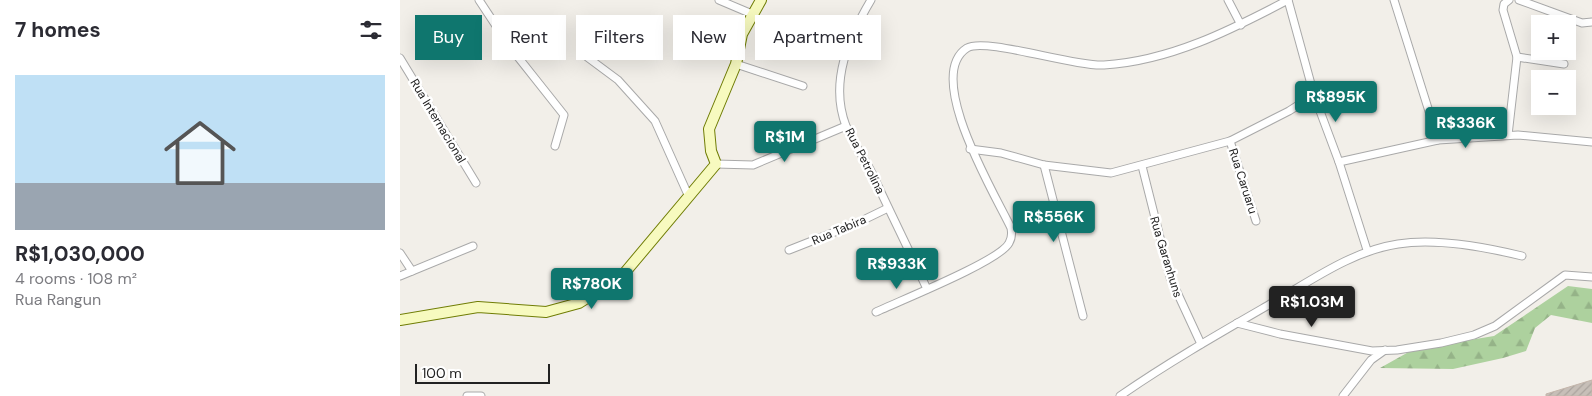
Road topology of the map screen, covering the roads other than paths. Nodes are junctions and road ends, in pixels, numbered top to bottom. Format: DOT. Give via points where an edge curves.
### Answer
graph roads {
  1 [pos="479,0"];
  2 [pos="719,0"];
  3 [pos="761,0"];
  4 [pos="871,0"];
  5 [pos="1228,0"];
  6 [pos="1288,0"];
  7 [pos="1394,0"];
  8 [pos="1509,0"];
  9 [pos="1518,0"];
  10 [pos="752,14"];
  11 [pos="1592,22"];
  12 [pos="1241,25"];
  13 [pos="1517,57"];
  14 [pos="400,58"];
  15 [pos="591,60"];
  16 [pos="736,64"];
  17 [pos="1564,64"];
  18 [pos="803,86"];
  19 [pos="1314,95"];
  20 [pos="846,126"];
  21 [pos="1508,135"];
  22 [pos="1438,140"];
  23 [pos="1230,141"];
  24 [pos="1592,142"];
  25 [pos="555,146"];
  26 [pos="970,148"];
  27 [pos="1339,162"];
  28 [pos="716,164"];
  29 [pos="1044,165"];
  30 [pos="1142,166"];
  31 [pos="476,183"];
  32 [pos="689,197"];
  33 [pos="888,208"];
  34 [pos="1256,222"];
  35 [pos="473,246"];
  36 [pos="789,250"];
  37 [pos="1366,250"];
  38 [pos="400,253"];
  39 [pos="1522,256"];
  40 [pos="412,271"];
  41 [pos="400,276"];
  42 [pos="1592,277"];
  43 [pos="927,289"];
  44 [pos="876,312"];
  45 [pos="1083,316"];
  46 [pos="400,320"];
  47 [pos="1237,324"];
  48 [pos="1201,344"];
  49 [pos="1386,350"];
  50 [pos="467,396"];
  51 [pos="481,396"];
  52 [pos="1120,396"];
  53 [pos="1343,396"];
  1 -- 25 [label="street" via="510,47 564,115"];
  2 -- 10 [label="street"];
  3 -- 10 [label="street"];
  4 -- 20 [label="street, Rua Petrolina" via="844,56 841,82"];
  5 -- 12 [label="street"];
  6 -- 12 [label="street"];
  6 -- 19 [label="street"];
  7 -- 22 [label="street"];
  8 -- 13 [label="street" via="1503,10"];
  9 -- 11 [label="street" via="1582,23"];
  10 -- 16 [label="street" via="742,34"];
  12 -- 26 [label="street" via="1195,45 1104,65 1078,64 996,47 979,45 967,48 958,58 953,73 954,93"];
  13 -- 17 [label="street"];
  13 -- 21 [label="street"];
  14 -- 31 [label="street, Rua Internacional"];
  15 -- 32 [label="street" via="618,80 655,121"];
  16 -- 18 [label="street"];
  16 -- 28 [label="street" via="709,129"];
  19 -- 23 [label="street" via="1289,112"];
  19 -- 27 [label="street"];
  20 -- 28 [label="street" via="753,164"];
  20 -- 33 [label="street, Rua Petrolina"];
  21 -- 22 [label="street"];
  21 -- 24 [label="street"];
  22 -- 27 [label="street"];
  23 -- 30 [label="street"];
  23 -- 34 [label="street, Rua Caruaru"];
  26 -- 29 [label="street"];
  26 -- 43 [label="street" via="1011,228 1012,237 1001,251"];
  27 -- 37 [label="street"];
  28 -- 32 [label="street"];
  29 -- 30 [label="street" via="1104,173"];
  29 -- 45 [label="street"];
  30 -- 48 [label="street, Rua Garanhuns" via="1170,277"];
  32 -- 46 [label="street" via="622,276 579,303 546,312 478,306"];
  33 -- 36 [label="street, Rua Tabira"];
  33 -- 43 [label="street, Rua Petrolina"];
  35 -- 40 [label="street"];
  37 -- 39 [label="street" via="1400,243 1433,243"];
  37 -- 47 [label="street"];
  38 -- 40 [label="street"];
  40 -- 41 [label="street"];
  42 -- 49 [label="street" via="1565,275 1495,326 1474,334 1441,343"];
  43 -- 44 [label="street"];
  47 -- 48 [label="street"];
  47 -- 49 [label="street" via="1372,351"];
  48 -- 52 [label="street"];
  49 -- 53 [label="street" via="1371,360"];
  50 -- 51 [label="street"];
}
